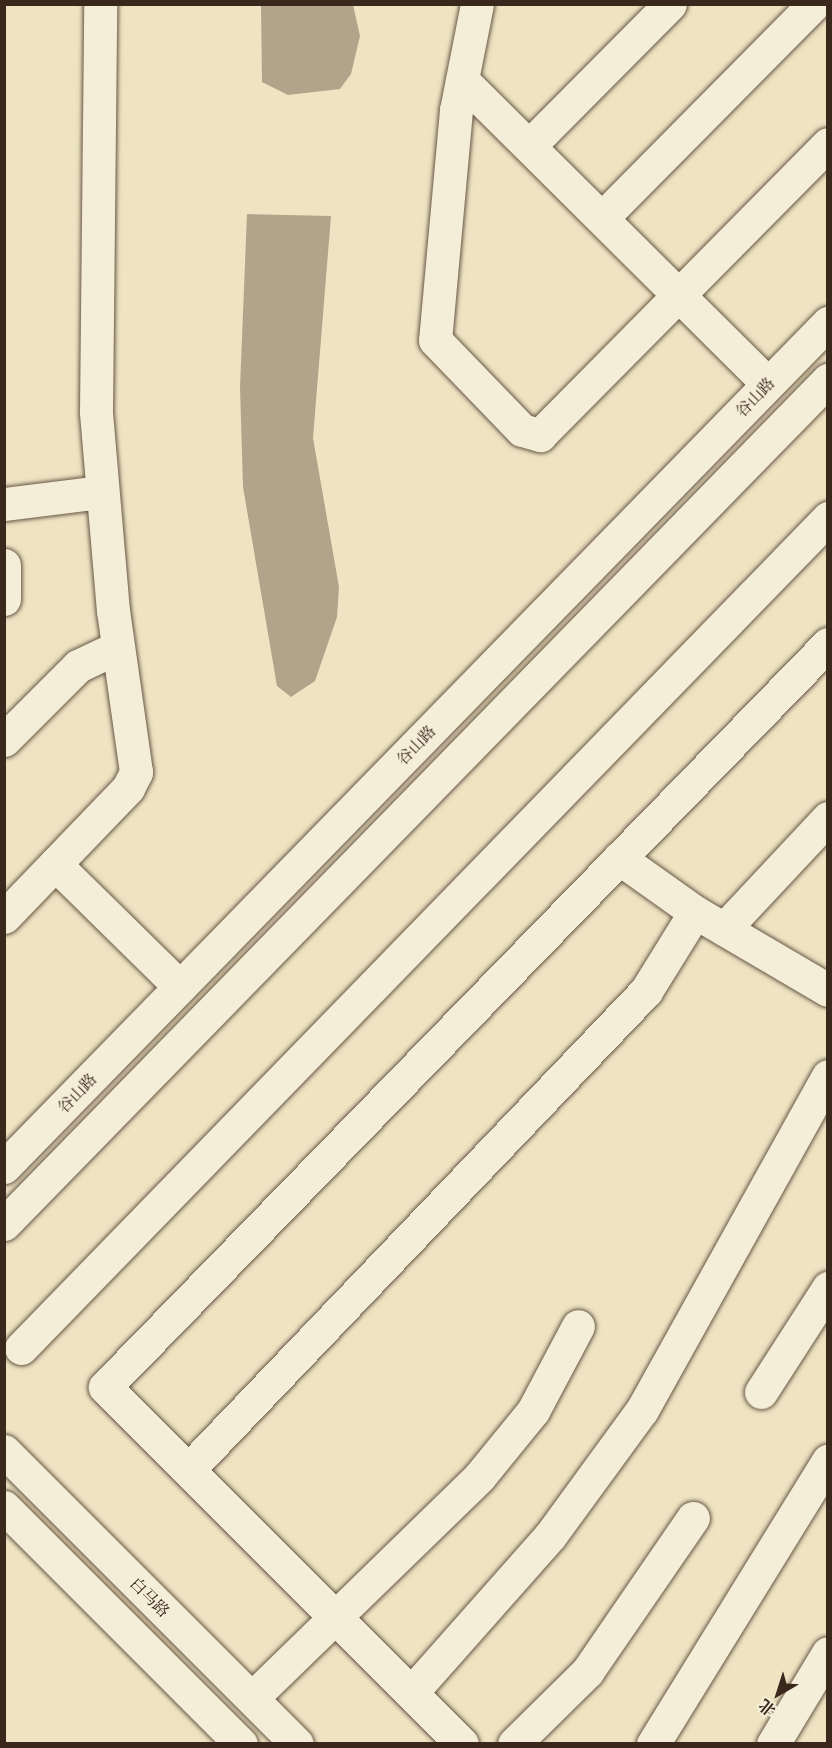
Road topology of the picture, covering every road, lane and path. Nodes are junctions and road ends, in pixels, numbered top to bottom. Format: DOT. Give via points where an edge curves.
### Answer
graph roads {
  1 [pos="100,4"];
  2 [pos="477,4"];
  3 [pos="670,4"];
  4 [pos="814,4"];
  5 [pos="462,80"];
  6 [pos="828,144"];
  7 [pos="529,146"];
  8 [pos="602,218"];
  9 [pos="678,295"];
  10 [pos="828,323"];
  11 [pos="768,384"];
  12 [pos="826,384"];
  13 [pos="101,492"];
  14 [pos="4,504"];
  15 [pos="828,518"];
  16 [pos="4,565"];
  17 [pos="4,599"];
  18 [pos="828,644"];
  19 [pos="118,647"];
  20 [pos="4,740"];
  21 [pos="828,818"];
  22 [pos="620,858"];
  23 [pos="55,864"];
  24 [pos="695,912"];
  25 [pos="4,917"];
  26 [pos="724,929"];
  27 [pos="180,987"];
  28 [pos="828,990"];
  29 [pos="828,1076"];
  30 [pos="4,1167"];
  31 [pos="4,1224"];
  32 [pos="828,1288"];
  33 [pos="578,1326"];
  34 [pos="21,1348"];
  35 [pos="761,1392"];
  36 [pos="4,1451"];
  37 [pos="828,1461"];
  38 [pos="188,1470"];
  39 [pos="4,1507"];
  40 [pos="693,1518"];
  41 [pos="335,1617"];
  42 [pos="828,1653"];
  43 [pos="411,1692"];
  44 [pos="252,1698"];
  45 [pos="241,1743"];
  46 [pos="297,1743"];
  47 [pos="462,1743"];
  48 [pos="514,1743"];
  49 [pos="653,1743"];
  50 [pos="773,1743"];
  1 -- 13 [label="street" via="93,338"];
  2 -- 5 [label="street"];
  3 -- 7 [label="street"];
  4 -- 8 [label="street"];
  5 -- 7 [label="street"];
  5 -- 9 [label="street" via="435,340 522,430 540,435"];
  6 -- 9 [label="street"];
  7 -- 8 [label="street"];
  8 -- 9 [label="street"];
  9 -- 11 [label="street"];
  10 -- 11 [label="street, 谷山路"];
  11 -- 27 [label="street, 谷山路"];
  12 -- 31 [label="street"];
  13 -- 14 [label="street"];
  13 -- 19 [label="street"];
  15 -- 34 [label="street"];
  16 -- 17 [label="street"];
  18 -- 22 [label="street"];
  19 -- 20 [label="street" via="78,666"];
  19 -- 23 [label="street" via="136,772 128,788"];
  21 -- 26 [label="street"];
  22 -- 24 [label="street"];
  22 -- 38 [label="street" via="105,1387"];
  23 -- 25 [label="street"];
  23 -- 27 [label="street"];
  24 -- 26 [label="street"];
  24 -- 38 [label="street" via="646,991"];
  26 -- 28 [label="street"];
  27 -- 30 [label="street, 谷山路"];
  29 -- 43 [label="street" via="642,1410 543,1545"];
  32 -- 35 [label="street"];
  33 -- 41 [label="street" via="553,1377 509,1442"];
  36 -- 44 [label="street, 白马路"];
  37 -- 49 [label="street"];
  38 -- 41 [label="street"];
  39 -- 45 [label="street"];
  40 -- 48 [label="street" via="586,1672"];
  41 -- 43 [label="street"];
  41 -- 44 [label="street"];
  42 -- 50 [label="street"];
  43 -- 47 [label="street"];
  44 -- 46 [label="street, 白马路"];
}
